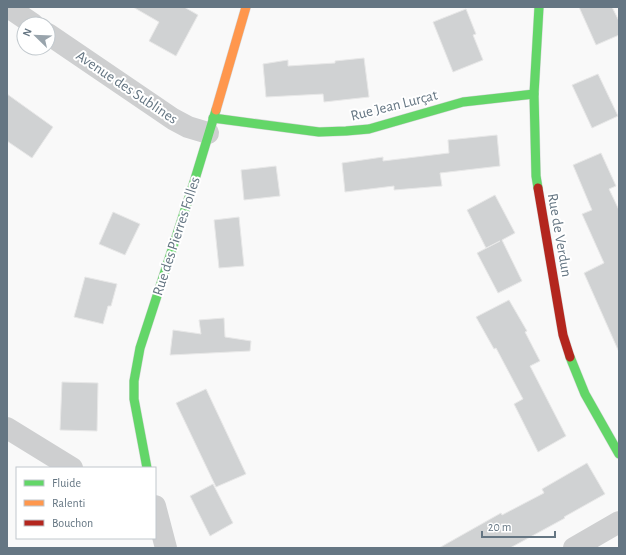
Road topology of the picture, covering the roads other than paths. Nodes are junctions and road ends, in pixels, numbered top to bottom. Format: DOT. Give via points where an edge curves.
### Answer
graph roads {
  1 [pos="8,7"];
  2 [pos="246,7"];
  3 [pos="539,7"];
  4 [pos="21,16"];
  5 [pos="56,39"];
  6 [pos="534,94"];
  7 [pos="210,125"];
  8 [pos="7,428"];
  9 [pos="619,454"];
  10 [pos="70,467"];
  11 [pos="147,467"];
  12 [pos="156,510"];
  13 [pos="619,522"];
  14 [pos="166,548"];
  15 [pos="574,548"];
  1 -- 4 [label="street"];
  2 -- 7 [label="street, Rue des Pierres Folles"];
  3 -- 6 [label="street, Rue de Verdun"];
  5 -- 7 [label="street, Avenue des Sublines" via="173,119 188,127"];
  6 -- 7 [label="street, Rue Jean Lurçat" via="463,102 369,129 346,132"];
  6 -- 9 [label="street, Rue de Verdun" via="536,176 563,335 585,394"];
  7 -- 11 [label="street, Rue des Pierres Folles" via="136,363 134,399"];
  8 -- 10 [label="street"];
  12 -- 14 [label="street"];
  13 -- 15 [label="street"];
}
